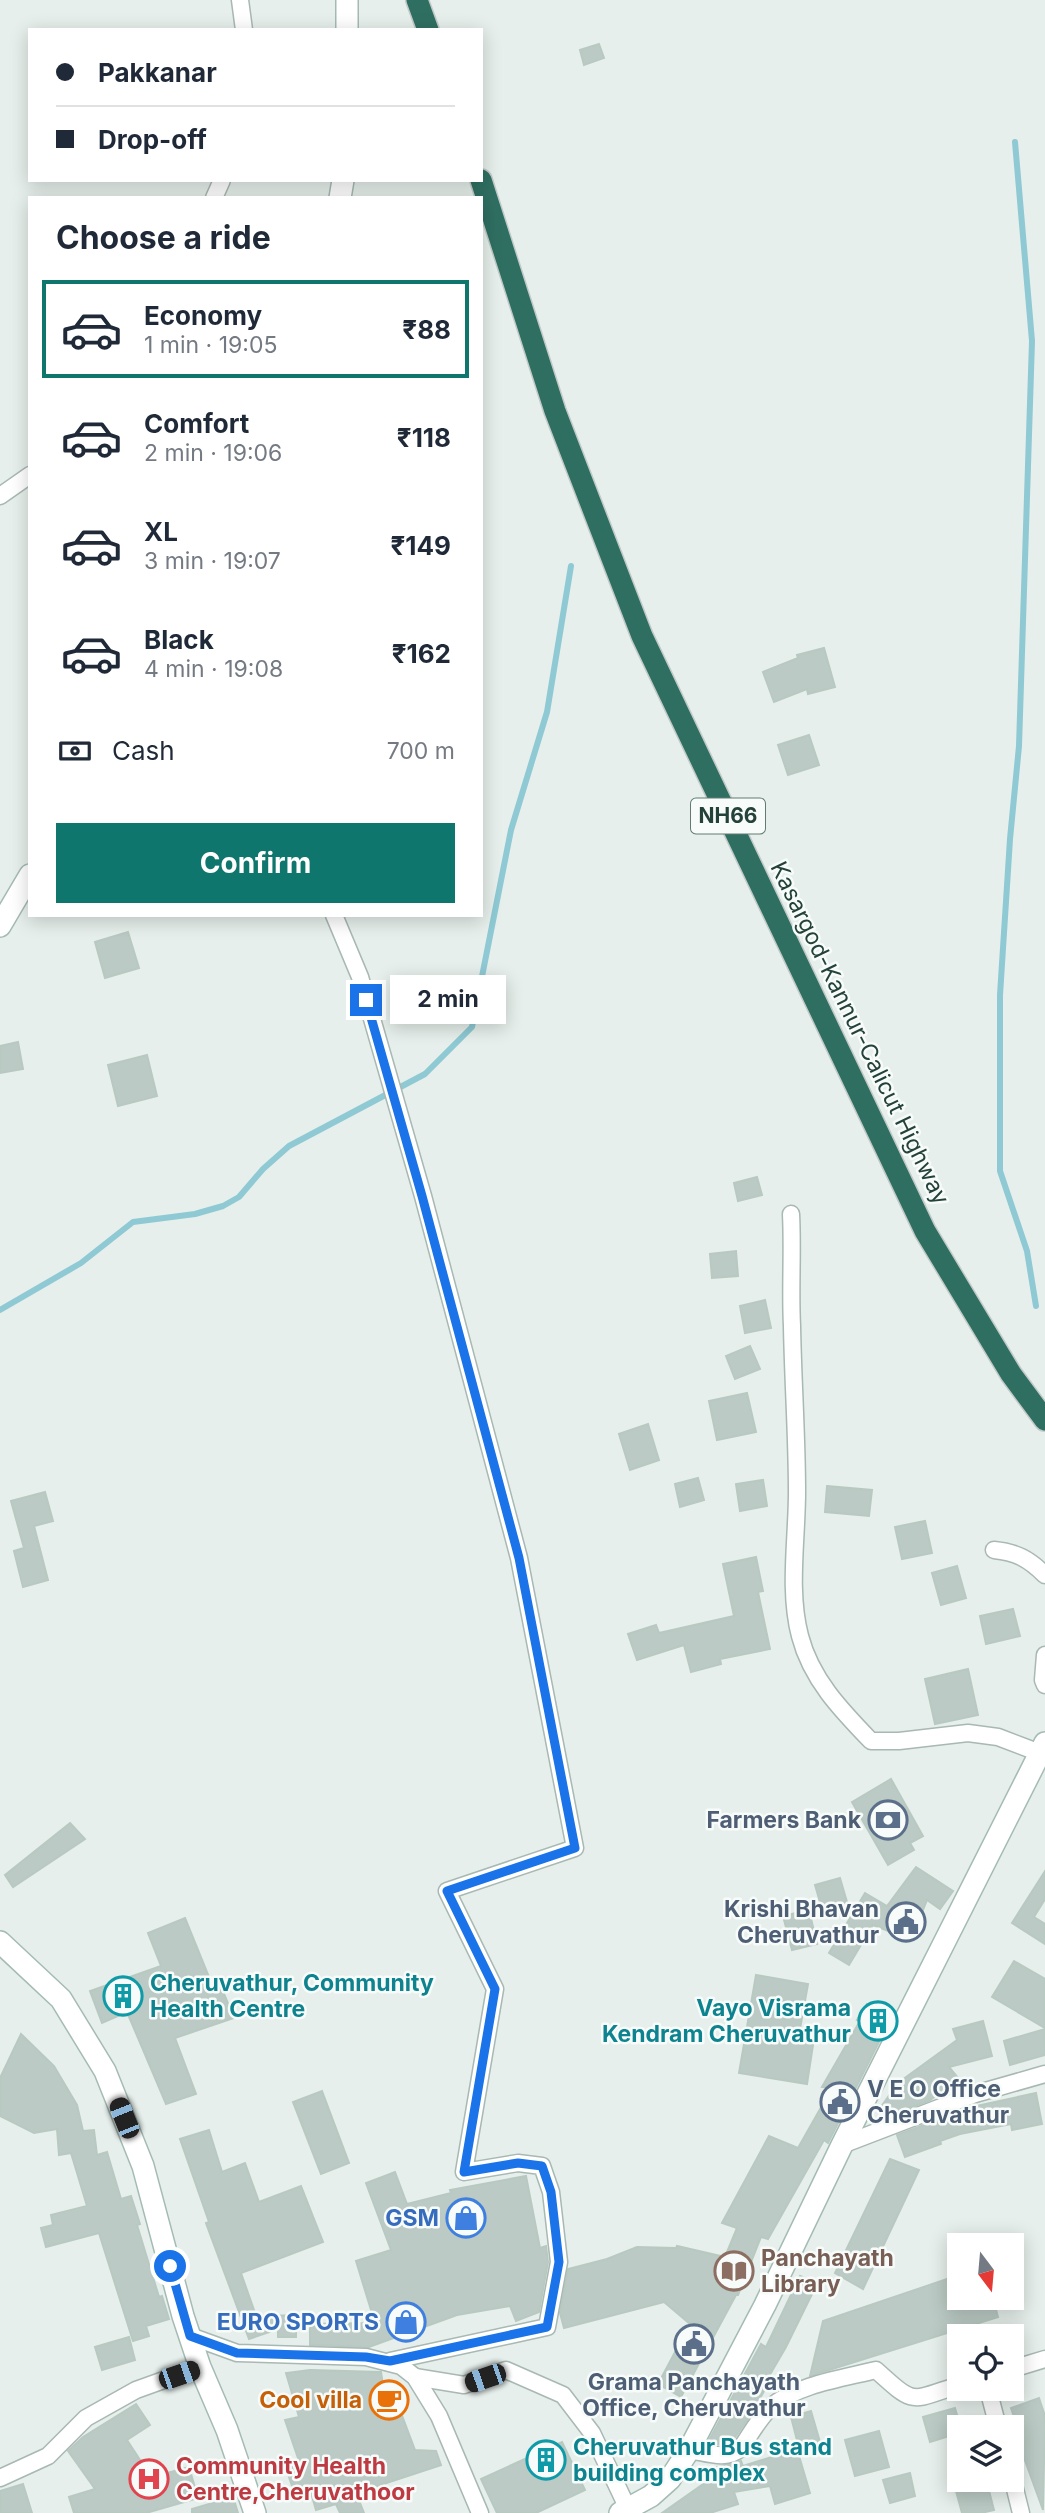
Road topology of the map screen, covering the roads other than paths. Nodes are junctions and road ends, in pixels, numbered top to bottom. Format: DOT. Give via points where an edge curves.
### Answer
graph roads {
  1 [pos="240,0"];
  2 [pos="347,0"];
  3 [pos="417,0"];
  4 [pos="243,28"];
  5 [pos="347,28"];
  6 [pos="427,28"];
  7 [pos="482,182"];
  8 [pos="28,476"];
  9 [pos="0,496"];
  10 [pos="28,878"];
  11 [pos="335,917"];
  12 [pos="0,926"];
  13 [pos="791,1214"];
  14 [pos="1045,1420"];
  15 [pos="994,1550"];
  16 [pos="1045,1575"];
  17 [pos="1045,1655"];
  18 [pos="1045,1685"];
  19 [pos="1042,1748"];
  20 [pos="0,1942"];
  21 [pos="1045,2074"];
  22 [pos="842,2146"];
  23 [pos="190,2336"];
  24 [pos="1045,2359"];
  25 [pos="390,2361"];
  26 [pos="1024,2365"];
  27 [pos="200,2367"];
  28 [pos="415,2377"];
  29 [pos="947,2389"];
  30 [pos="689,2450"];
  31 [pos="0,2478"];
  32 [pos="1016,2492"];
  33 [pos="624,2511"];
  34 [pos="255,2513"];
  35 [pos="480,2513"];
  36 [pos="1021,2513"];
  1 -- 4 [label="street"];
  2 -- 5 [label="main road"];
  3 -- 6 [label="highway"];
  7 -- 14 [label="highway, Kasargod-Kannur-Calicut Highway / NH66" via="555,411 642,636 925,1231 1011,1374"];
  8 -- 9 [label="street"];
  10 -- 12 [label="main road"];
  11 -- 25 [label="street" via="371,1015 519,1558 575,1848 447,1891 495,1989 464,2172 518,2163 542,2166 551,2192 559,2262 547,2327"];
  13 -- 19 [label="street" via="797,1491 794,1591 799,1635 811,1666 830,1696 871,1741 968,1733"];
  15 -- 16 [label="street" via="1014,1552"];
  17 -- 18 [label="street"];
  19 -- 22 [label="main road"];
  20 -- 23 [label="main road" via="61,1999 104,2071 143,2166"];
  21 -- 22 [label="street" via="975,2094"];
  22 -- 30 [label="main road"];
  23 -- 25 [label="street" via="237,2353"];
  23 -- 27 [label="main road"];
  24 -- 26 [label="street"];
  25 -- 28 [label="street"];
  27 -- 31 [label="street" via="136,2390 86,2418 48,2456"];
  27 -- 34 [label="main road"];
  28 -- 33 [label="street" via="464,2385 506,2370 563,2395 592,2433"];
  28 -- 35 [label="street" via="439,2416"];
  29 -- 30 [label="street" via="914,2399 876,2370 790,2394 770,2408 735,2453 727,2456"];
  30 -- 33 [label="main road" via="670,2479"];
  32 -- 36 [label="street"];
}
